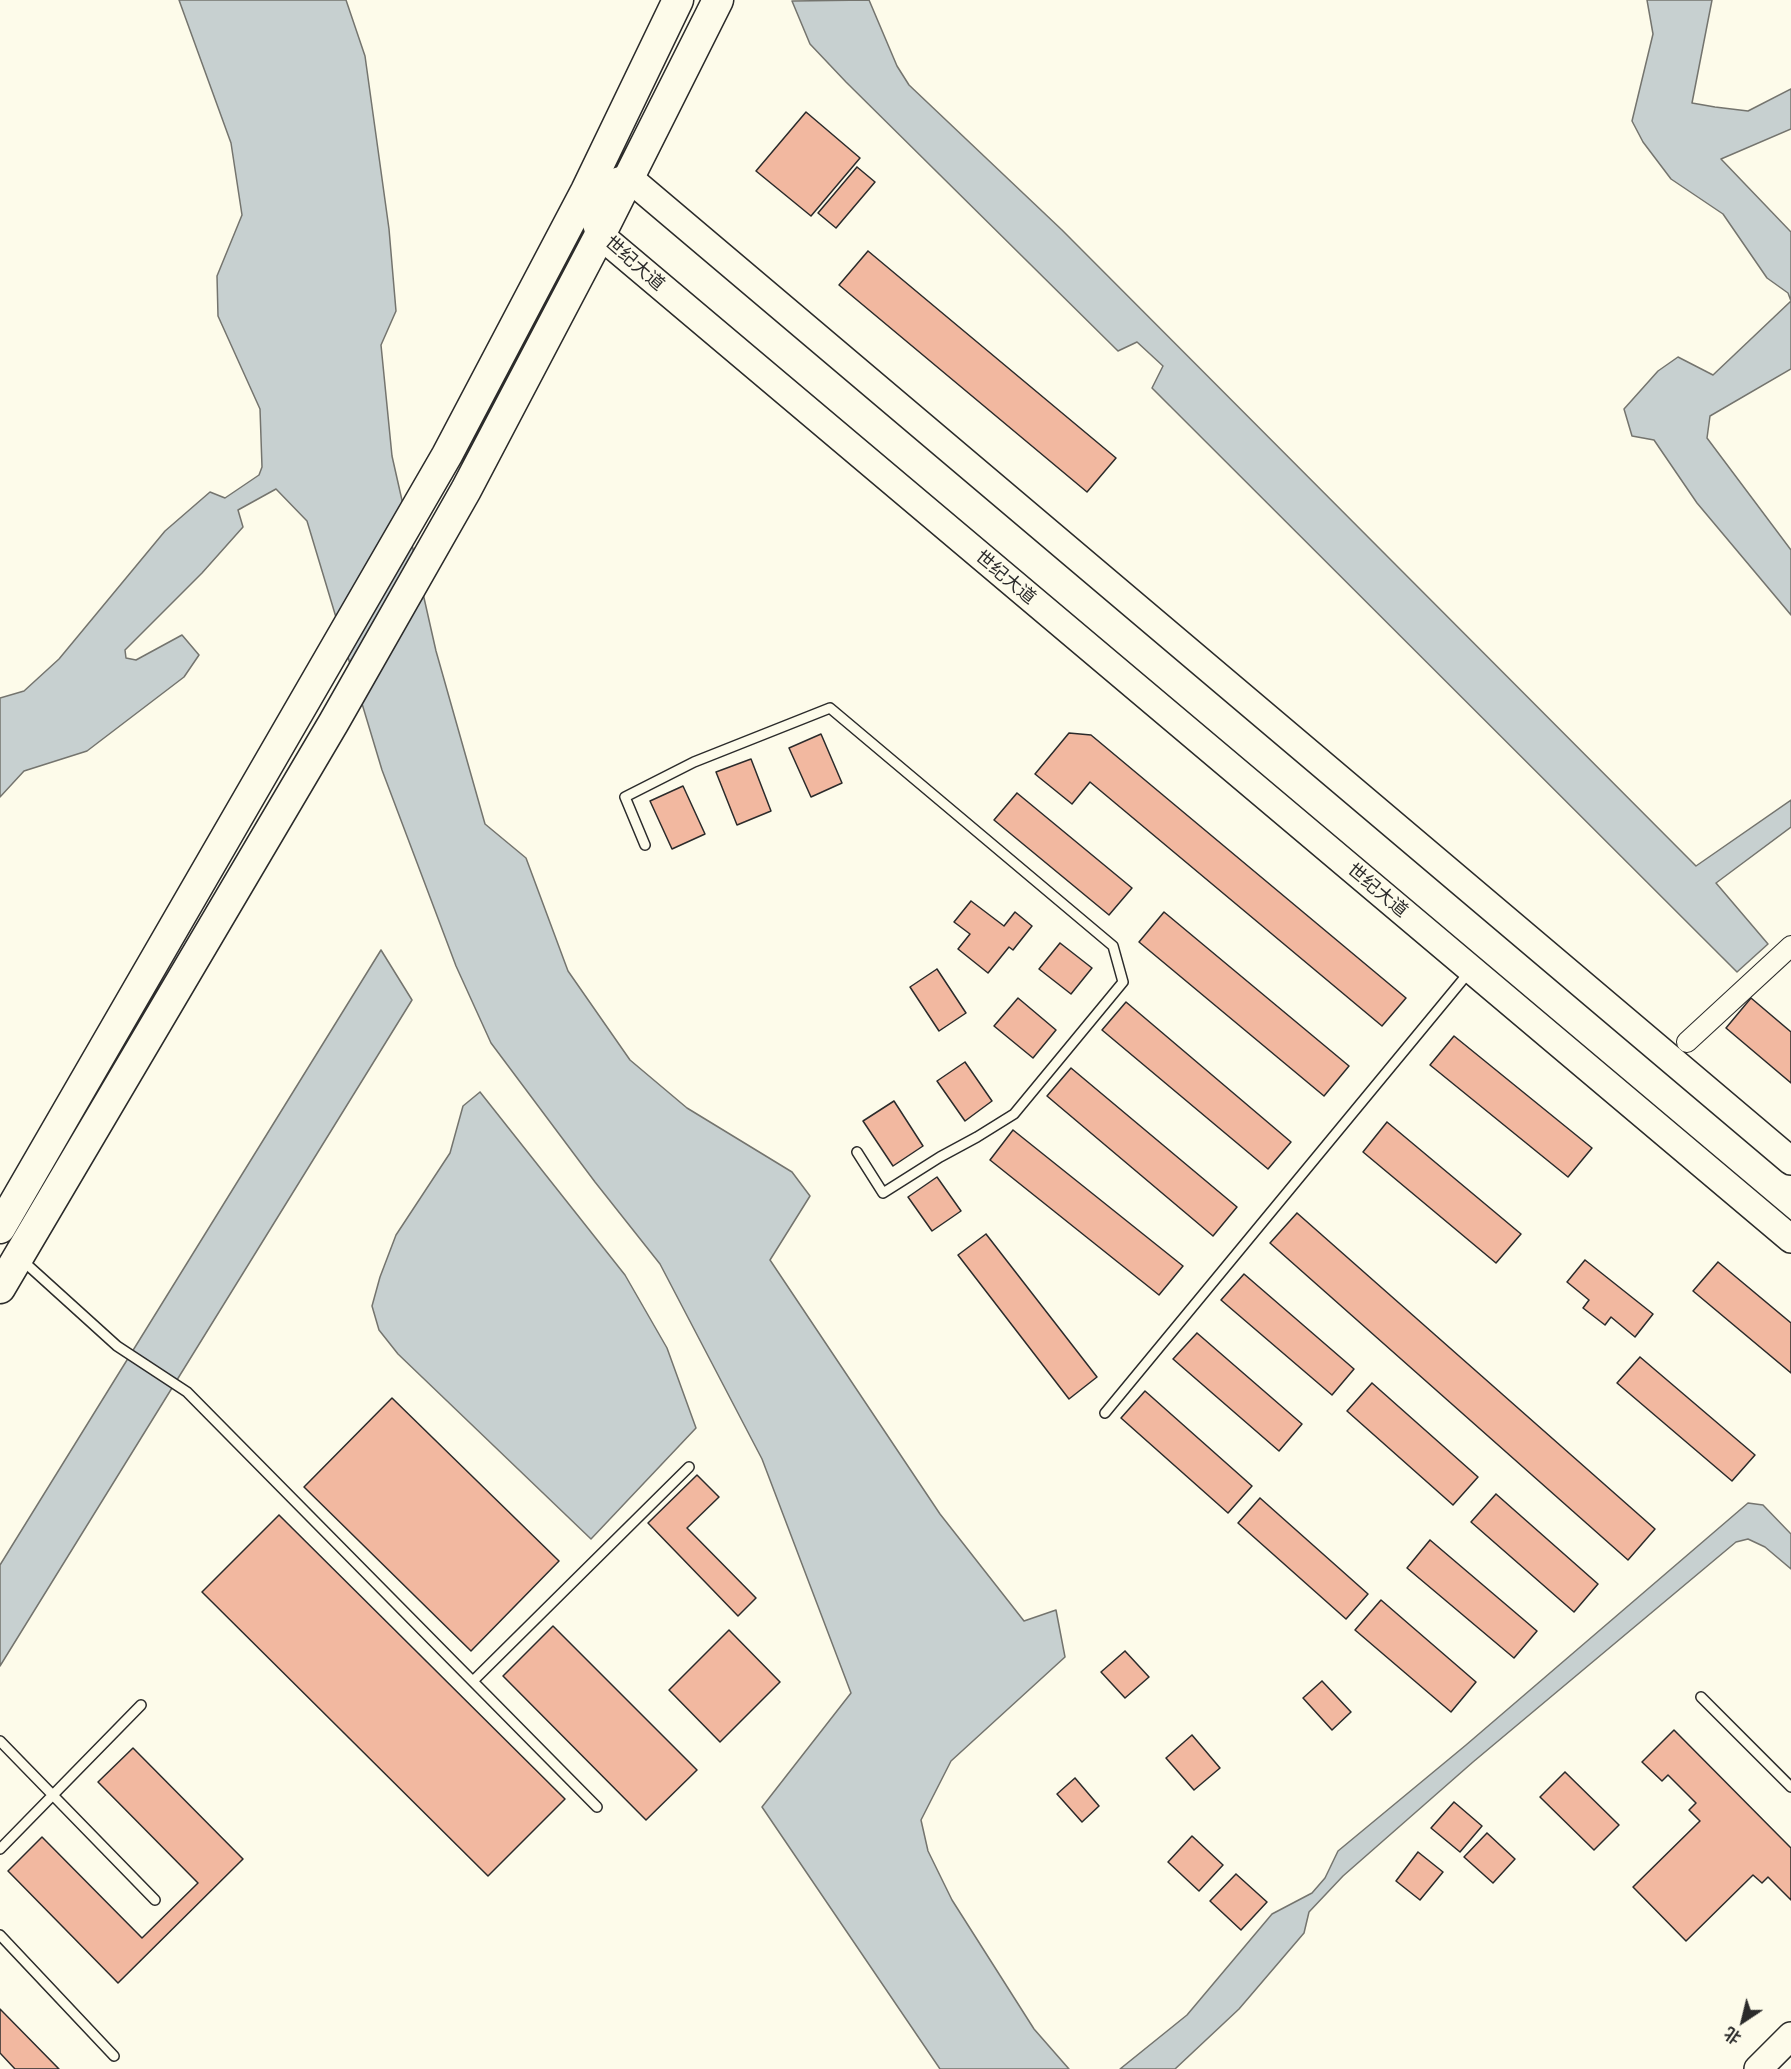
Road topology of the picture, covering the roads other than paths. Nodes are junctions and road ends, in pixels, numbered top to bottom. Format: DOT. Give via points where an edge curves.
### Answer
graph roads {
  1 [pos="678,0"];
  2 [pos="718,0"];
  3 [pos="629,178"];
  4 [pos="586,191"];
  5 [pos="600,235"];
  6 [pos="645,845"];
  7 [pos="1791,946"];
  8 [pos="1470,970"];
  9 [pos="1687,1042"];
  10 [pos="857,1152"];
  11 [pos="1791,1161"];
  12 [pos="0,1228"];
  13 [pos="1791,1239"];
  14 [pos="19,1257"];
  15 [pos="0,1288"];
  16 [pos="1105,1413"];
  17 [pos="689,1467"];
  18 [pos="473,1681"];
  19 [pos="1701,1697"];
  20 [pos="141,1705"];
  21 [pos="0,1742"];
  22 [pos="1791,1786"];
  23 [pos="53,1795"];
  24 [pos="597,1807"];
  25 [pos="0,1849"];
  26 [pos="155,1900"];
  27 [pos="0,1935"];
  28 [pos="1791,2036"];
  29 [pos="114,2056"];
  30 [pos="1758,2069"];
  1 -- 4 [label="main road"];
  2 -- 3 [label="main road"];
  3 -- 4 [label="main road"];
  3 -- 5 [label="main road"];
  3 -- 11 [label="main road"];
  4 -- 5 [label="main road, 世纪大道"];
  4 -- 12 [label="main road" via="447,454"];
  5 -- 8 [label="main road, 世纪大道"];
  5 -- 14 [label="main road" via="466,490"];
  6 -- 10 [label="lane" via="625,797 694,762 830,708 1113,946 1123,982 1014,1114 884,1193"];
  7 -- 9 [label="street"];
  8 -- 13 [label="main road, 世纪大道"];
  8 -- 16 [label="lane"];
  14 -- 15 [label="main road"];
  14 -- 18 [label="lane" via="117,1346 187,1392"];
  17 -- 18 [label="lane"];
  18 -- 24 [label="lane"];
  19 -- 22 [label="lane"];
  20 -- 23 [label="lane"];
  21 -- 23 [label="lane"];
  23 -- 25 [label="lane"];
  23 -- 26 [label="lane"];
  27 -- 29 [label="lane"];
  28 -- 30 [label="main road"];
}
